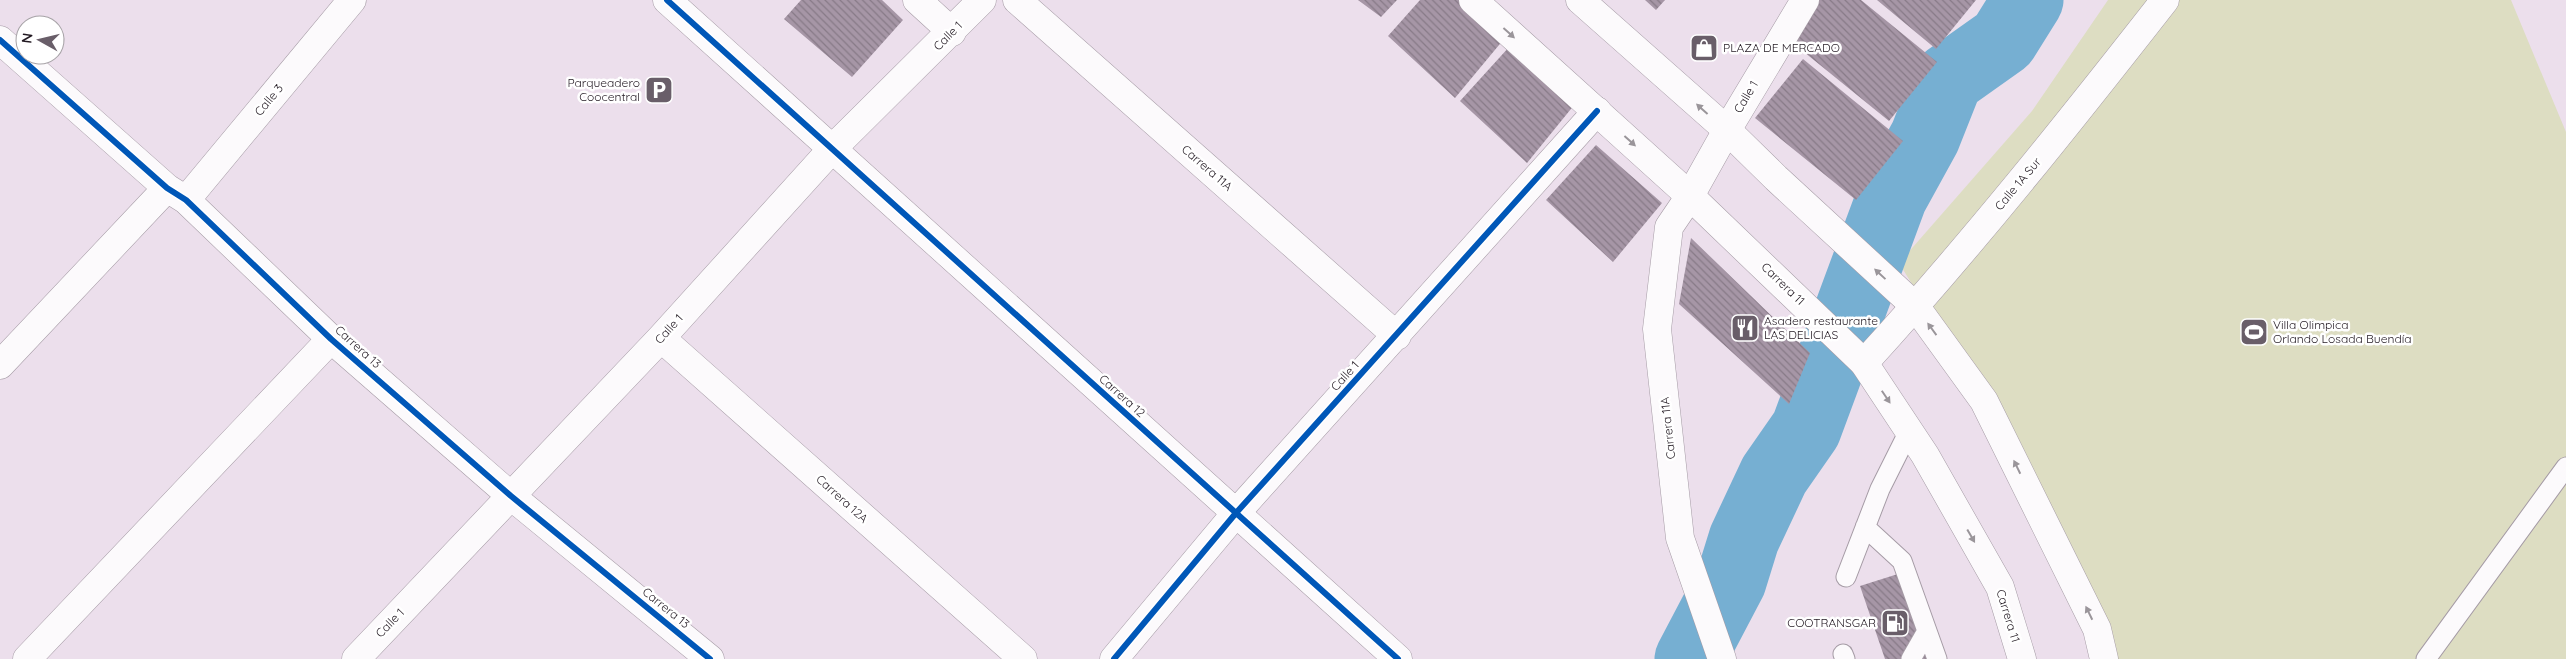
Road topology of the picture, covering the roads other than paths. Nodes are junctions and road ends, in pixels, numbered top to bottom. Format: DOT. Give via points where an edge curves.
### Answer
graph roads {
  1 [pos="352,0"];
  2 [pos="667,0"];
  3 [pos="917,0"];
  4 [pos="982,0"];
  5 [pos="1017,0"];
  6 [pos="1473,0"];
  7 [pos="1580,0"];
  8 [pos="1805,0"];
  9 [pos="2165,0"];
  10 [pos="952,32"];
  11 [pos="0,40"];
  12 [pos="1597,111"];
  13 [pos="1727,130"];
  14 [pos="832,149"];
  15 [pos="176,194"];
  16 [pos="1690,196"];
  17 [pos="1916,307"];
  18 [pos="1397,336"];
  19 [pos="661,338"];
  20 [pos="331,339"];
  21 [pos="1861,360"];
  22 [pos="0,365"];
  23 [pos="1909,431"];
  24 [pos="2566,467"];
  25 [pos="511,496"];
  26 [pos="1236,513"];
  27 [pos="1864,527"];
  28 [pos="1846,577"];
  29 [pos="1927,631"];
  30 [pos="27,659"];
  31 [pos="356,659"];
  32 [pos="710,659"];
  33 [pos="1024,659"];
  34 [pos="1114,659"];
  35 [pos="1398,659"];
  36 [pos="1722,659"];
  37 [pos="1911,659"];
  38 [pos="1937,659"];
  39 [pos="2022,659"];
  40 [pos="2104,659"];
  41 [pos="2426,659"];
  1 -- 15 [label="street, Calle 3"];
  2 -- 14 [label="street, Carrera 12"];
  3 -- 10 [label="street"];
  4 -- 10 [label="street, Calle 1"];
  5 -- 18 [label="street, Carrera 11A"];
  6 -- 12 [label="street, Carrera 11, one-way"];
  13 -- 7 [label="street, one-way"];
  8 -- 13 [label="street, Calle 1"];
  9 -- 17 [label="street, Calle 1A Sur" via="2056,139"];
  10 -- 14 [label="street, Calle 1"];
  11 -- 15 [label="street, Carrera 13"];
  12 -- 16 [label="street, Carrera 11, one-way"];
  12 -- 18 [label="street, Calle 1"];
  13 -- 16 [label="street, Calle 1"];
  17 -- 13 [label="street, one-way"];
  14 -- 19 [label="street, Calle 1"];
  14 -- 26 [label="street, Carrera 12"];
  15 -- 20 [label="street, Carrera 13"];
  15 -- 22 [label="street, Calle 3"];
  16 -- 21 [label="street, Carrera 11"];
  16 -- 36 [label="street, Carrera 11A" via="1669,227 1657,329 1680,538"];
  17 -- 21 [label="street, Calle 1A Sur"];
  40 -- 17 [label="street, one-way" via="2097,629 1984,401"];
  18 -- 26 [label="street, Calle 1"];
  19 -- 25 [label="street, Calle 1"];
  19 -- 33 [label="street, Carrera 12A"];
  20 -- 25 [label="street, Carrera 13"];
  20 -- 30 [label="street"];
  21 -- 23 [label="street, Carrera 11, one-way"];
  23 -- 27 [label="lane"];
  23 -- 39 [label="street, Carrera 11, one-way" via="2000,586"];
  24 -- 41 [label="lane"];
  25 -- 31 [label="street, Calle 1"];
  25 -- 32 [label="street, Carrera 13"];
  26 -- 34 [label="street, Calle 1"];
  26 -- 35 [label="street, Carrera 12"];
  27 -- 28 [label="lane"];
  27 -- 29 [label="lane" via="1902,561"];
  29 -- 37 [label="lane"];
  29 -- 38 [label="lane"];
}
